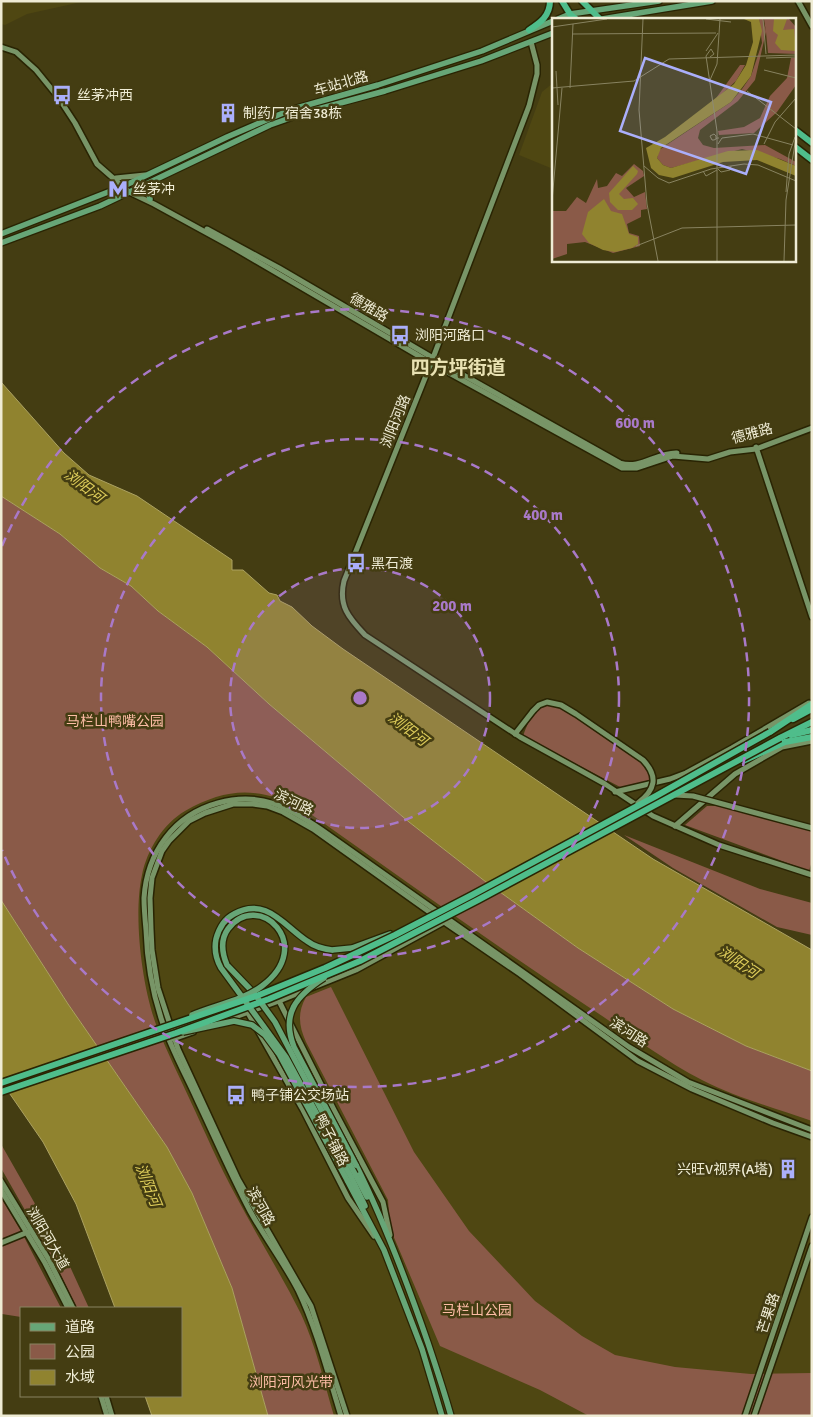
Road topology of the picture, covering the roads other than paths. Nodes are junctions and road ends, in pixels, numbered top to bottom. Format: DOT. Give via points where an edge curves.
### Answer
graph roads {
  1 [pos="550,1"];
  2 [pos="562,1"];
  3 [pos="582,1"];
  4 [pos="659,1"];
  5 [pos="712,1"];
  6 [pos="798,1"];
  7 [pos="591,10"];
  8 [pos="573,16"];
  9 [pos="600,18"];
  10 [pos="607,18"];
  11 [pos="552,21"];
  12 [pos="812,26"];
  13 [pos="529,30"];
  14 [pos="552,33"];
  15 [pos="531,42"];
  16 [pos="1,46"];
  17 [pos="796,131"];
  18 [pos="812,143"];
  19 [pos="796,148"];
  20 [pos="812,160"];
  21 [pos="146,175"];
  22 [pos="116,178"];
  23 [pos="148,182"];
  24 [pos="124,186"];
  25 [pos="131,191"];
  26 [pos="150,198"];
  27 [pos="1,234"];
  28 [pos="1,243"];
  29 [pos="432,360"];
  30 [pos="812,426"];
  31 [pos="756,448"];
  32 [pos="812,617"];
  33 [pos="812,702"];
  34 [pos="812,709"];
  35 [pos="812,722"];
  36 [pos="812,730"];
  37 [pos="770,732"];
  38 [pos="515,734"];
  39 [pos="812,737"];
  40 [pos="780,738"];
  41 [pos="812,741"];
  42 [pos="703,780"];
  43 [pos="615,792"];
  44 [pos="675,795"];
  45 [pos="631,809"];
  46 [pos="675,826"];
  47 [pos="812,828"];
  48 [pos="812,875"];
  49 [pos="442,914"];
  50 [pos="437,918"];
  51 [pos="446,921"];
  52 [pos="406,929"];
  53 [pos="329,975"];
  54 [pos="280,1001"];
  55 [pos="248,1013"];
  56 [pos="179,1022"];
  57 [pos="171,1034"];
  58 [pos="1,1083"];
  59 [pos="1,1092"];
  60 [pos="812,1130"];
  61 [pos="812,1136"];
  62 [pos="351,1177"];
  63 [pos="1,1181"];
  64 [pos="1,1190"];
  65 [pos="812,1217"];
  66 [pos="30,1232"];
  67 [pos="388,1236"];
  68 [pos="1,1244"];
  69 [pos="392,1245"];
  70 [pos="812,1246"];
  71 [pos="384,1250"];
  72 [pos="67,1307"];
  73 [pos="72,1307"];
  74 [pos="101,1397"];
  75 [pos="106,1397"];
  76 [pos="107,1416"];
  77 [pos="112,1416"];
  78 [pos="341,1416"];
  79 [pos="346,1416"];
  80 [pos="442,1416"];
  81 [pos="451,1416"];
  82 [pos="744,1416"];
  83 [pos="754,1416"];
  1 -- 13 [label="highway" via="542,22"];
  2 -- 8 [label="highway"];
  3 -- 7 [label="highway"];
  4 -- 7 [label="main road"];
  5 -- 10 [label="main road"];
  6 -- 12 [label="street"];
  7 -- 8 [label="main road"];
  7 -- 9 [label="highway"];
  11 -- 13 [label="main road, 车站北路"];
  13 -- 21 [label="main road, 车站北路" via="482,51 286,112"];
  14 -- 15 [label="main road, 车站北路"];
  15 -- 23 [label="main road, 车站北路" via="481,61 270,125"];
  15 -- 29 [label="street, 浏阳河路" via="537,74 529,106"];
  16 -- 22 [label="street, 德雅路" via="15,48 35,64 77,122 99,163"];
  16 -- 24 [label="street, 德雅路" via="16,52 36,70 75,123 97,164"];
  17 -- 18 [label="highway"];
  19 -- 20 [label="highway"];
  21 -- 22 [label="street"];
  21 -- 24 [label="main road, 车站北路"];
  22 -- 24 [label="street, 德雅路"];
  23 -- 25 [label="main road, 车站北路"];
  23 -- 26 [label="main road"];
  24 -- 25 [label="street, 德雅路"];
  24 -- 27 [label="main road, 车站北路"];
  25 -- 26 [label="street, 德雅路"];
  25 -- 28 [label="main road, 车站北路" via="66,220"];
  25 -- 29 [label="street, 德雅路"];
  26 -- 29 [label="street, 德雅路" via="279,268"];
  29 -- 31 [label="street, 德雅路" via="624,465 638,464 671,452 705,455 736,448"];
  29 -- 31 [label="street, 德雅路" via="622,468 637,468 673,456 708,458"];
  29 -- 38 [label="street, 浏阳河路" via="344,581 342,599 346,614 365,634"];
  30 -- 31 [label="street, 德雅路"];
  31 -- 32 [label="street"];
  33 -- 37 [label="highway"];
  33 -- 43 [label="street" via="686,773"];
  34 -- 37 [label="highway"];
  35 -- 40 [label="highway"];
  36 -- 40 [label="highway"];
  37 -- 45 [label="highway, bridge"];
  38 -- 43 [label="street, 浏阳河路"];
  38 -- 45 [label="street, bridge" via="533,711 547,702 561,705 576,714 643,760 650,770 653,783 648,796"];
  39 -- 42 [label="highway, bridge" via="785,742"];
  40 -- 42 [label="highway, bridge"];
  41 -- 46 [label="street" via="782,746 735,774"];
  42 -- 44 [label="highway, bridge"];
  43 -- 46 [label="street, 浏阳河路"];
  44 -- 47 [label="street, bridge" via="693,796"];
  44 -- 53 [label="highway, bridge" via="470,905"];
  45 -- 52 [label="highway, bridge"];
  46 -- 48 [label="street, 浏阳河路" via="719,845"];
  49 -- 50 [label="street"];
  49 -- 51 [label="street, 滨河路"];
  49 -- 57 [label="street, 滨河路" via="289,809 249,798 209,805 193,812 175,826 155,853 144,898 150,973 156,999"];
  50 -- 51 [label="street, 滨河路"];
  50 -- 57 [label="street" via="329,971"];
  50 -- 57 [label="street, 滨河路" via="313,829 282,812 267,806 234,804 205,812 189,821 169,841 152,878 152,950 158,988"];
  51 -- 54 [label="street" via="356,970"];
  51 -- 60 [label="street, 滨河路" via="614,1037 688,1082"];
  51 -- 61 [label="street, 滨河路" via="638,1061 692,1089"];
  52 -- 56 [label="highway, bridge" via="301,978"];
  52 -- 62 [label="main road, bridge" via="352,948 324,949 308,943 270,913 251,908 227,918 217,936 216,954 221,968 286,1057"];
  53 -- 57 [label="highway, bridge"];
  53 -- 67 [label="main road, 鸭子铺路, bridge" via="296,1002 288,1027 294,1047 375,1203"];
  54 -- 55 [label="street"];
  54 -- 69 [label="street, 鸭子铺路" via="383,1202"];
  55 -- 57 [label="street"];
  55 -- 71 [label="street, 鸭子铺路" via="348,1198"];
  56 -- 58 [label="highway, bridge"];
  56 -- 62 [label="main road, bridge" via="252,992 258,989 262,986 273,976 284,959 285,951 277,926 261,916 238,920 223,940 223,956 232,972 250,989 254,994 259,998 275,1022"];
  57 -- 59 [label="highway, bridge"];
  57 -- 62 [label="main road, bridge" via="234,1022 258,1029 279,1054"];
  57 -- 78 [label="street, 滨河路" via="233,1177 306,1307"];
  57 -- 79 [label="street, 滨河路" via="238,1179 311,1306"];
  62 -- 67 [label="main road"];
  62 -- 71 [label="main road, 鸭子铺路"];
  63 -- 66 [label="street, 浏阳河大道"];
  64 -- 66 [label="street, 浏阳河大道"];
  65 -- 82 [label="street, 芒果路"];
  66 -- 68 [label="street"];
  66 -- 72 [label="street, 浏阳河大道"];
  66 -- 73 [label="street, 浏阳河大道"];
  67 -- 69 [label="main road, 鸭子铺路"];
  69 -- 81 [label="main road, 鸭子铺路"];
  70 -- 83 [label="street, 芒果路"];
  71 -- 80 [label="main road, 鸭子铺路" via="422,1349"];
  74 -- 76 [label="street"];
  75 -- 77 [label="street"];
}
